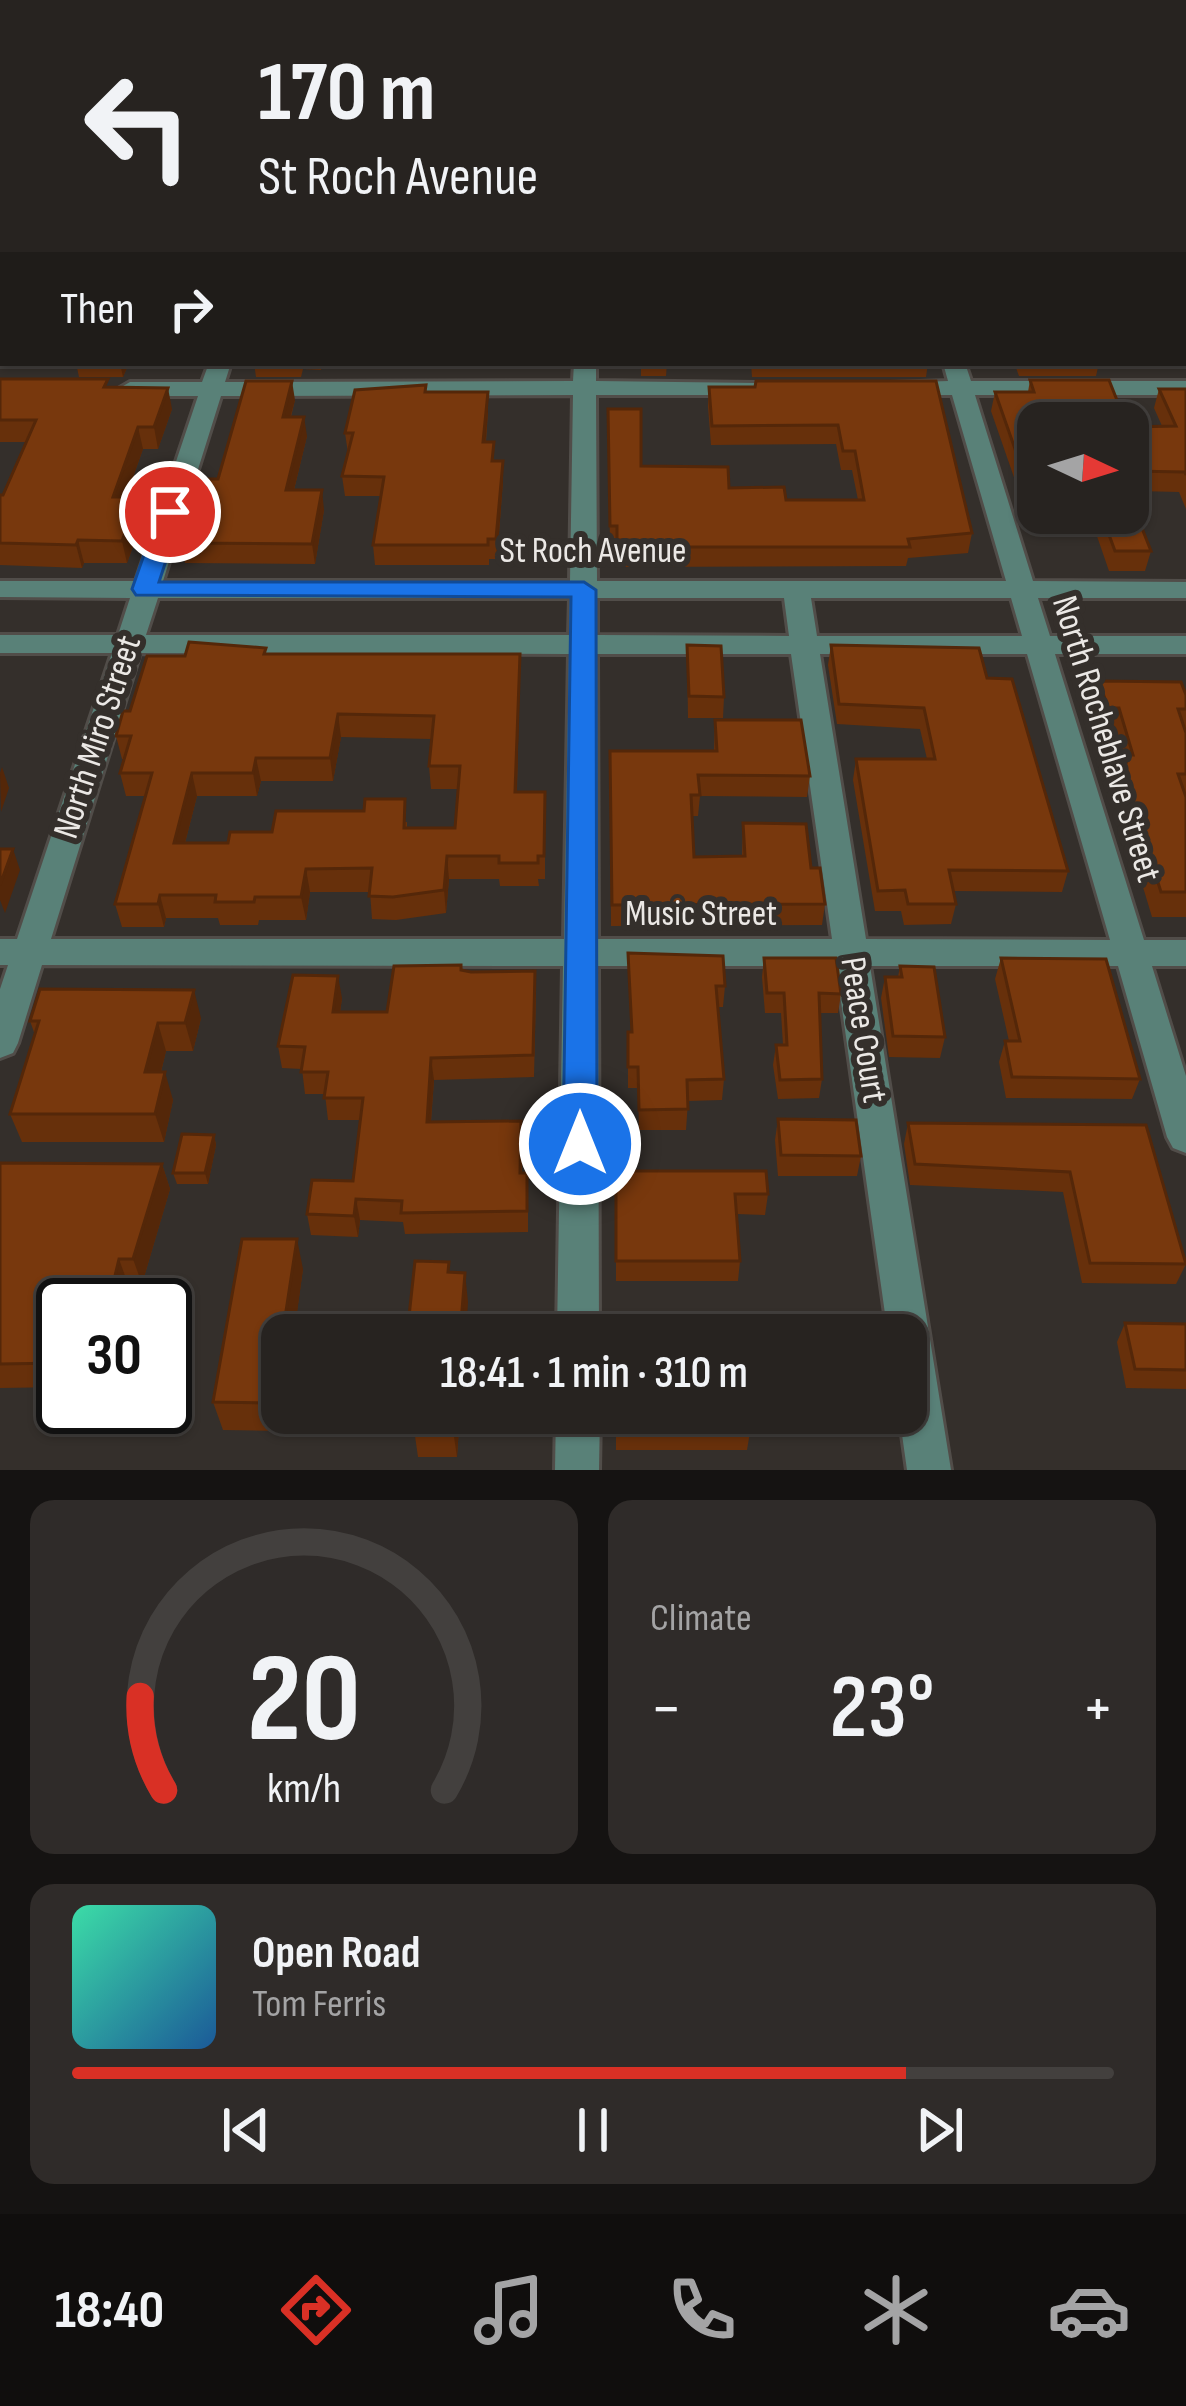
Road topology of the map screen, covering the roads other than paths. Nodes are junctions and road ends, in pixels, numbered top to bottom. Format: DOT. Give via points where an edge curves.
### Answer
graph roads {
  1 [pos="958,375"];
  2 [pos="216,376"];
  3 [pos="585,376"];
  4 [pos="773,388"];
  5 [pos="867,388"];
  6 [pos="1186,388"];
  7 [pos="95,389"];
  8 [pos="0,589"];
  9 [pos="145,589"];
  10 [pos="584,590"];
  11 [pos="796,590"];
  12 [pos="1020,590"];
  13 [pos="1186,590"];
  14 [pos="0,644"];
  15 [pos="127,644"];
  16 [pos="584,645"];
  17 [pos="804,645"];
  18 [pos="1037,645"];
  19 [pos="1186,645"];
  20 [pos="15,952"];
  21 [pos="581,953"];
  22 [pos="851,953"];
  23 [pos="1130,953"];
  24 [pos="1186,953"];
  25 [pos="0,1043"];
  26 [pos="1186,1137"];
  27 [pos="578,1314"];
  28 [pos="578,1434"];
  29 [pos="577,1470"];
  30 [pos="929,1470"];
  1 -- 5 [label="street"];
  1 -- 6 [label="street"];
  1 -- 12 [label="street, North Rocheblave Street"];
  2 -- 3 [label="street"];
  2 -- 7 [label="street"];
  2 -- 9 [label="street, North Miro Street"];
  3 -- 4 [label="street"];
  3 -- 10 [label="street"];
  8 -- 9 [label="street, St Roch Avenue"];
  9 -- 10 [label="street, St Roch Avenue"];
  9 -- 15 [label="street, North Miro Street"];
  10 -- 11 [label="street, St Roch Avenue"];
  10 -- 16 [label="street"];
  11 -- 12 [label="street, St Roch Avenue"];
  11 -- 17 [label="street, Peace Court"];
  12 -- 13 [label="street, St Roch Avenue"];
  12 -- 18 [label="street, North Rocheblave Street"];
  14 -- 15 [label="street"];
  15 -- 16 [label="street"];
  15 -- 20 [label="street, North Miro Street"];
  16 -- 17 [label="street"];
  16 -- 21 [label="street"];
  17 -- 18 [label="street"];
  17 -- 22 [label="street, Peace Court"];
  18 -- 19 [label="street"];
  18 -- 23 [label="street, North Rocheblave Street"];
  20 -- 21 [label="street, Music Street"];
  20 -- 25 [label="street, North Miro Street"];
  21 -- 22 [label="street, Music Street"];
  21 -- 27 [label="street"];
  22 -- 23 [label="street, Music Street"];
  22 -- 30 [label="street, Peace Court"];
  23 -- 24 [label="street, Music Street"];
  23 -- 26 [label="street, North Rocheblave Street"];
  28 -- 29 [label="street"];
}
